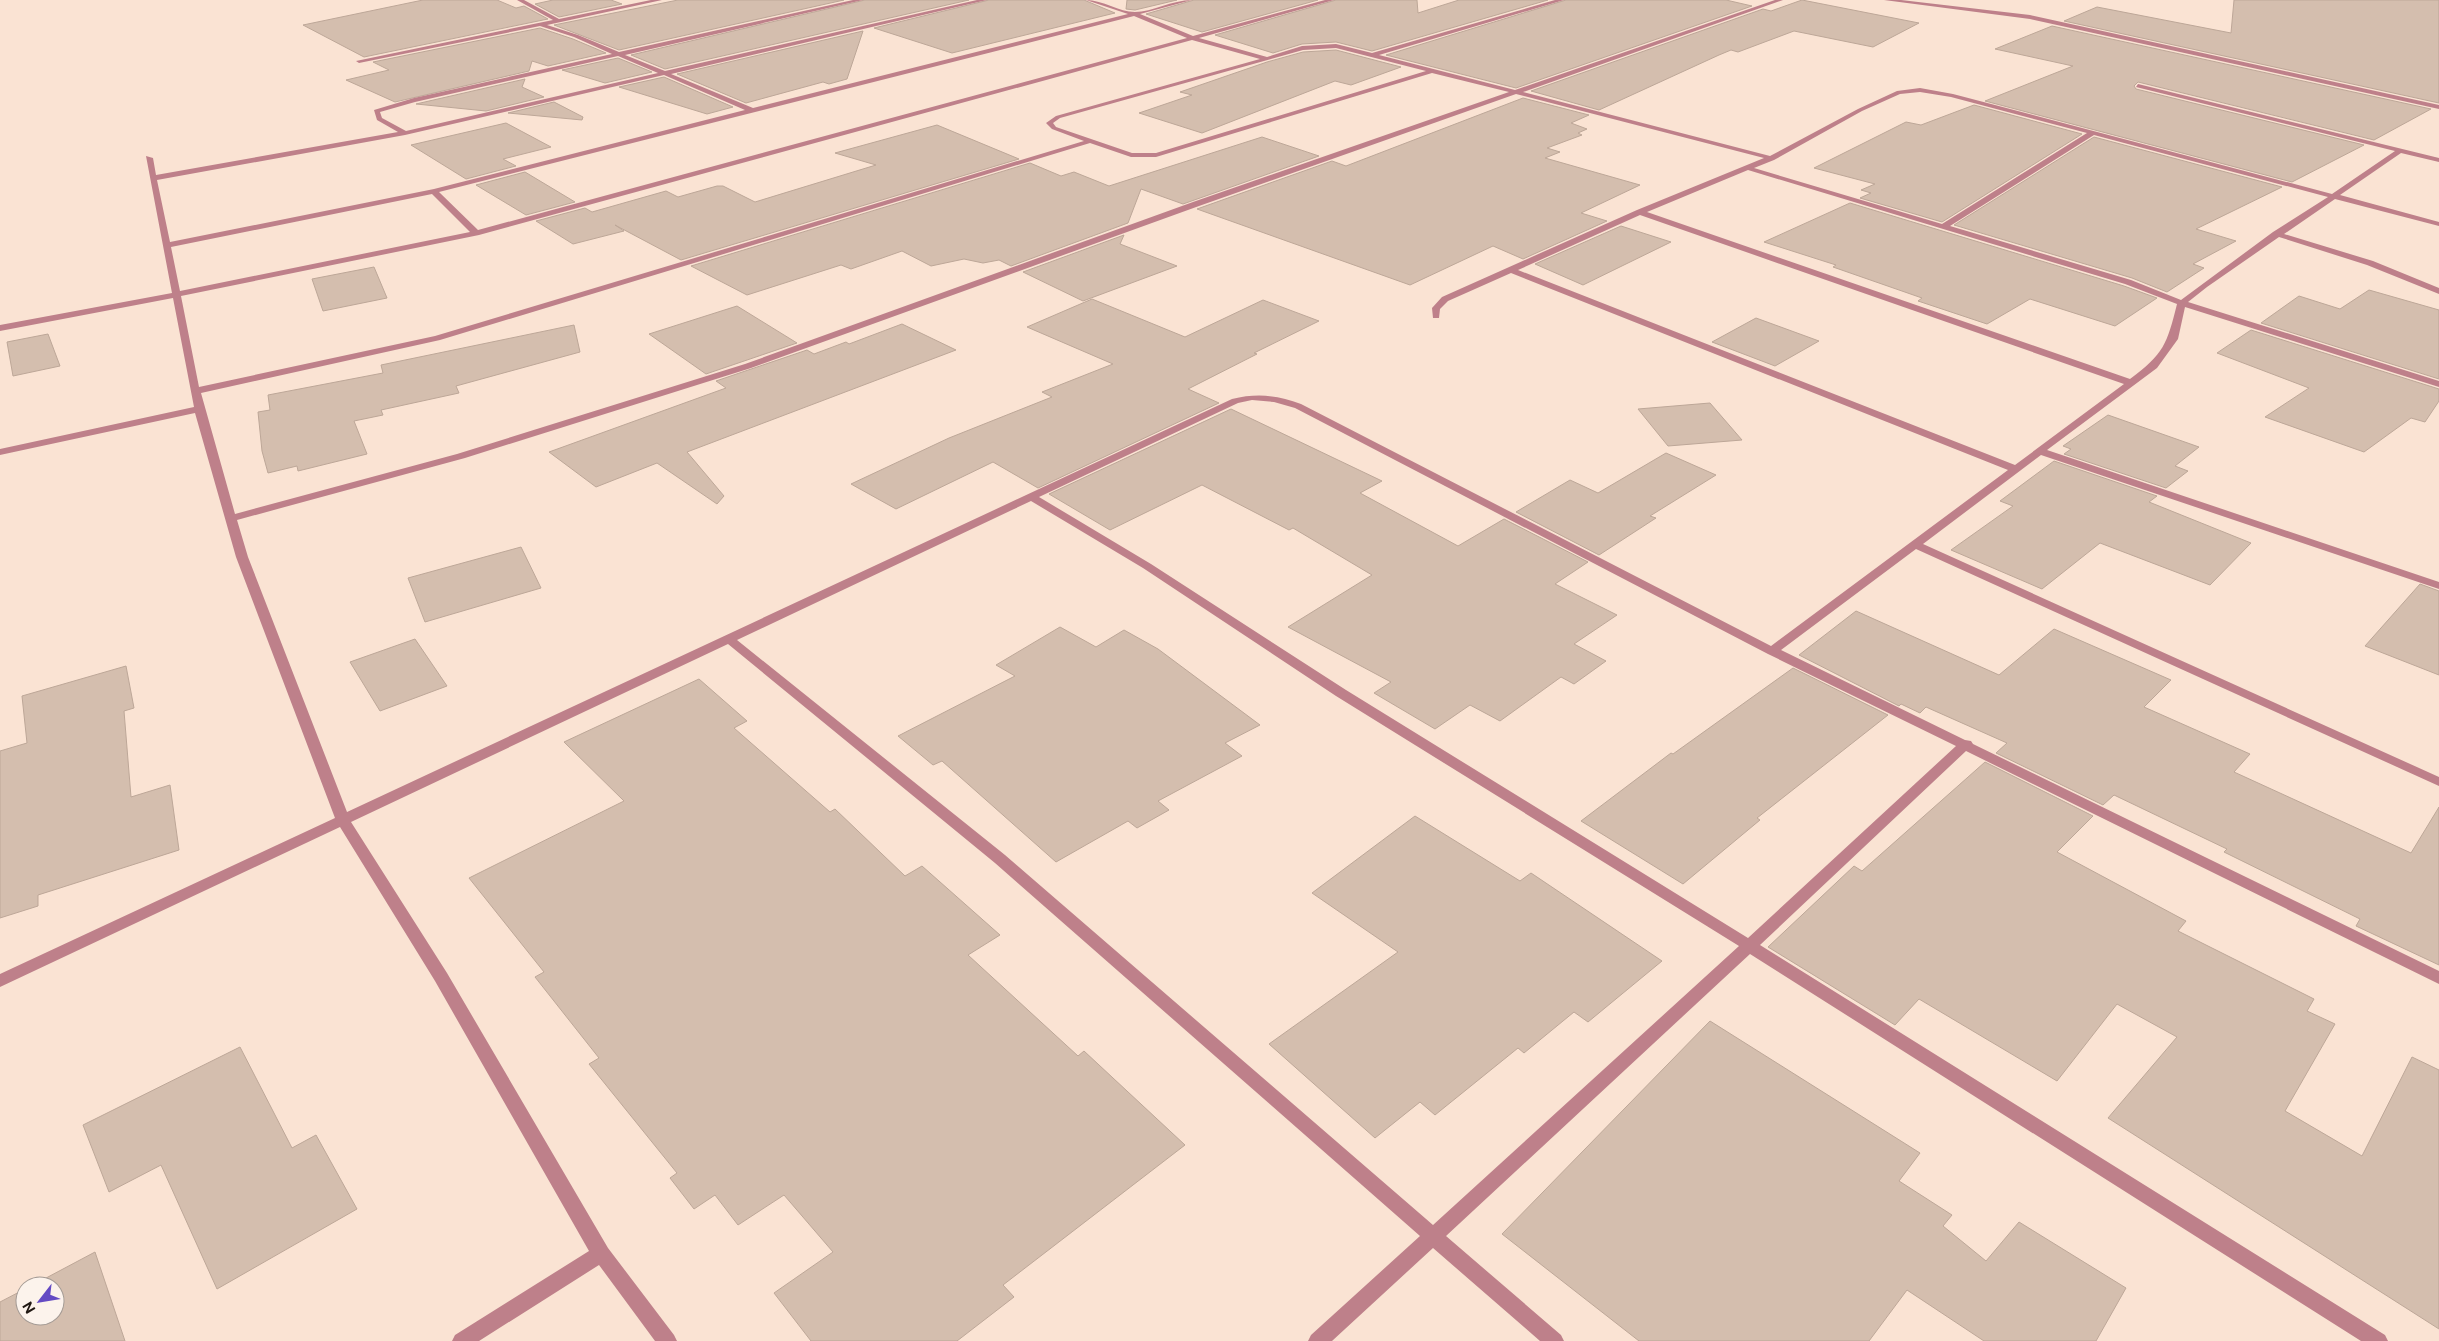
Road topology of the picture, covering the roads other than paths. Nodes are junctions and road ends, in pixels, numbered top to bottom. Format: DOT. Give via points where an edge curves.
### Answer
graph roads {
  1 [pos="534,0"];
  2 [pos="658,0"];
  3 [pos="860,0"];
  4 [pos="984,0"];
  5 [pos="1089,0"];
  6 [pos="1189,0"];
  7 [pos="1330,0"];
  8 [pos="1561,0"];
  9 [pos="1780,0"];
  10 [pos="1887,0"];
  11 [pos="522,1"];
  12 [pos="1132,13"];
  13 [pos="559,21"];
  14 [pos="541,24"];
  15 [pos="1193,38"];
  16 [pos="618,54"];
  17 [pos="1369,56"];
  18 [pos="1267,59"];
  19 [pos="359,61"];
  20 [pos="1430,72"];
  21 [pos="662,74"];
  22 [pos="2138,86"];
  23 [pos="1517,92"];
  24 [pos="2439,107"];
  25 [pos="753,111"];
  26 [pos="2092,132"];
  27 [pos="405,133"];
  28 [pos="1090,141"];
  29 [pos="2401,150"];
  30 [pos="149,158"];
  31 [pos="1771,158"];
  32 [pos="2439,160"];
  33 [pos="1748,168"];
  34 [pos="153,178"];
  35 [pos="434,190"];
  36 [pos="2332,196"];
  37 [pos="1640,212"];
  38 [pos="2439,224"];
  39 [pos="1944,226"];
  40 [pos="476,233"];
  41 [pos="2276,234"];
  42 [pos="167,245"];
  43 [pos="1511,270"];
  44 [pos="2439,291"];
  45 [pos="176,295"];
  46 [pos="2182,303"];
  47 [pos="1436,316"];
  48 [pos="0,328"];
  49 [pos="2131,382"];
  50 [pos="2439,384"];
  51 [pos="196,391"];
  52 [pos="199,409"];
  53 [pos="2039,451"];
  54 [pos="0,452"];
  55 [pos="2016,468"];
  56 [pos="1030,496"];
  57 [pos="230,519"];
  58 [pos="1915,544"];
  59 [pos="2439,586"];
  60 [pos="728,638"];
  61 [pos="1772,651"];
  62 [pos="1966,744"];
  63 [pos="2439,782"];
  64 [pos="343,820"];
  65 [pos="1748,944"];
  66 [pos="2439,978"];
  67 [pos="0,981"];
  68 [pos="1435,1236"];
  69 [pos="601,1254"];
  70 [pos="462,1341"];
  71 [pos="666,1341"];
  72 [pos="1318,1341"];
  73 [pos="1554,1341"];
  74 [pos="2378,1341"];
  1 -- 11 [label="street"];
  2 -- 13 [label="street"];
  3 -- 16 [label="street"];
  4 -- 21 [label="street"];
  5 -- 12 [label="street"];
  6 -- 12 [label="street"];
  7 -- 15 [label="street"];
  8 -- 17 [label="street"];
  9 -- 23 [label="street"];
  10 -- 24 [label="street" via="2030,17"];
  11 -- 13 [label="street"];
  12 -- 15 [label="street"];
  12 -- 25 [label="street"];
  13 -- 14 [label="street"];
  14 -- 16 [label="street"];
  14 -- 19 [label="street"];
  15 -- 18 [label="street"];
  15 -- 40 [label="street"];
  16 -- 21 [label="street"];
  16 -- 27 [label="street" via="414,100 376,112 379,119"];
  17 -- 18 [label="street" via="1325,46 1302,48"];
  17 -- 20 [label="street"];
  18 -- 28 [label="street" via="1058,117 1049,123 1054,128"];
  20 -- 23 [label="street"];
  20 -- 28 [label="street" via="1156,155 1131,154"];
  21 -- 25 [label="street"];
  21 -- 27 [label="street"];
  22 -- 29 [label="street"];
  23 -- 31 [label="street"];
  23 -- 57 [label="street" via="748,366 461,456"];
  25 -- 35 [label="street"];
  26 -- 31 [label="street" via="1951,95 1911,90 1860,110"];
  26 -- 36 [label="street"];
  26 -- 39 [label="street"];
  27 -- 34 [label="street"];
  28 -- 51 [label="street" via="512,318 437,338"];
  29 -- 32 [label="street"];
  29 -- 36 [label="street"];
  30 -- 34 [label="street"];
  31 -- 33 [label="street"];
  33 -- 37 [label="street"];
  33 -- 39 [label="street"];
  34 -- 42 [label="street"];
  35 -- 40 [label="street"];
  35 -- 42 [label="street"];
  36 -- 38 [label="street"];
  36 -- 41 [label="street"];
  37 -- 43 [label="street"];
  37 -- 49 [label="street"];
  39 -- 46 [label="street" via="2128,282"];
  40 -- 45 [label="street"];
  41 -- 44 [label="street" via="2370,263"];
  41 -- 46 [label="street" via="2219,272"];
  42 -- 45 [label="street"];
  43 -- 47 [label="street" via="1445,298 1436,308"];
  43 -- 55 [label="street"];
  45 -- 48 [label="street"];
  45 -- 51 [label="street"];
  46 -- 49 [label="street" via="2166,353"];
  46 -- 50 [label="street"];
  49 -- 53 [label="street"];
  51 -- 52 [label="street"];
  52 -- 54 [label="street"];
  52 -- 57 [label="street"];
  53 -- 55 [label="street"];
  53 -- 59 [label="street"];
  55 -- 58 [label="street"];
  56 -- 60 [label="street"];
  56 -- 61 [label="street" via="1235,401 1266,396 1298,406"];
  56 -- 65 [label="street" via="1147,566 1341,693"];
  57 -- 64 [label="street"];
  58 -- 61 [label="street"];
  58 -- 63 [label="street"];
  60 -- 64 [label="street"];
  60 -- 68 [label="street" via="1000,859"];
  61 -- 62 [label="street"];
  62 -- 65 [label="street"];
  62 -- 66 [label="street"];
  64 -- 67 [label="street"];
  64 -- 69 [label="street" via="441,977"];
  65 -- 68 [label="street"];
  65 -- 74 [label="street"];
  68 -- 72 [label="street"];
  68 -- 73 [label="street"];
  69 -- 70 [label="street"];
  69 -- 71 [label="street"];
}
